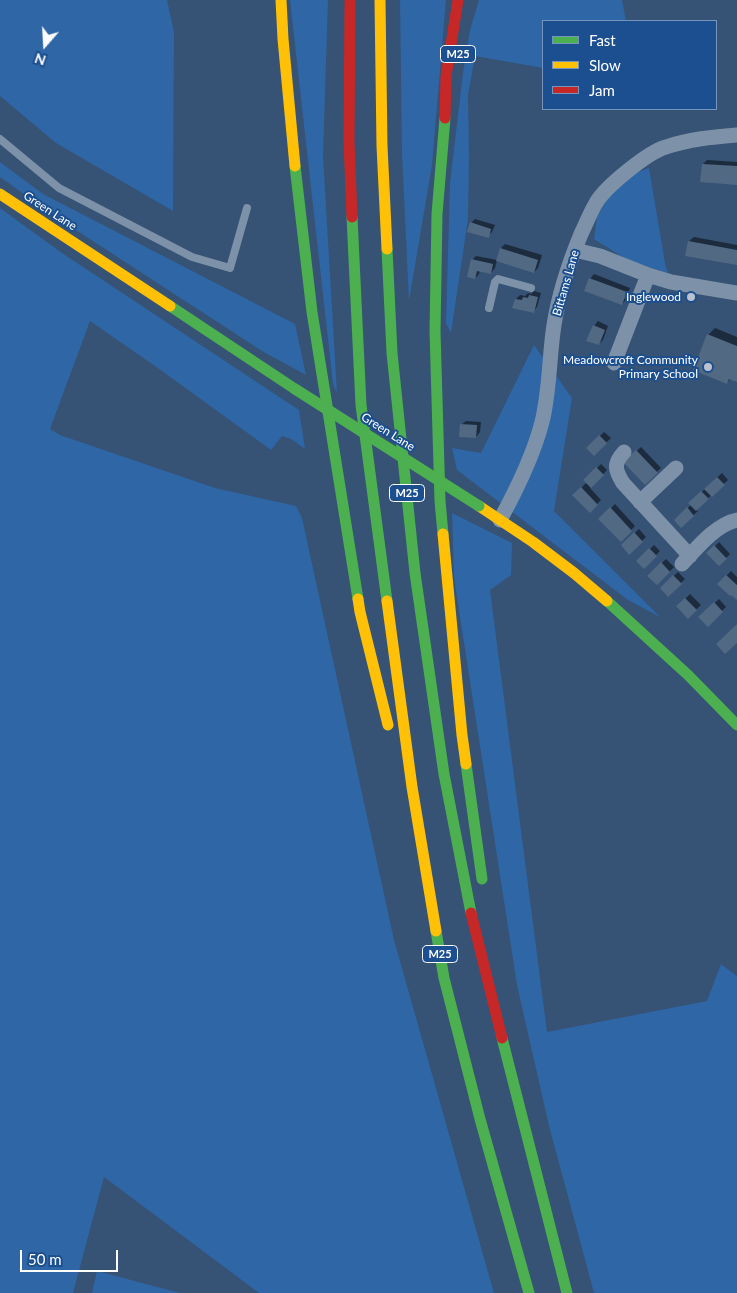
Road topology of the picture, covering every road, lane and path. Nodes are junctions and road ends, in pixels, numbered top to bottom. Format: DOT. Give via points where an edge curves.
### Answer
graph roads {
  1 [pos="271,0"];
  2 [pos="281,0"];
  3 [pos="350,0"];
  4 [pos="380,0"];
  5 [pos="458,0"];
  6 [pos="468,10"];
  7 [pos="283,39"];
  8 [pos="446,108"];
  9 [pos="737,135"];
  10 [pos="0,139"];
  11 [pos="0,194"];
  12 [pos="247,208"];
  13 [pos="575,250"];
  14 [pos="648,275"];
  15 [pos="531,288"];
  16 [pos="737,293"];
  17 [pos="489,308"];
  18 [pos="614,363"];
  19 [pos="624,452"];
  20 [pos="676,468"];
  21 [pos="640,502"];
  22 [pos="500,520"];
  23 [pos="735,523"];
  24 [pos="737,725"];
  25 [pos="412,787"];
  26 [pos="484,892"];
  27 [pos="487,931"];
  28 [pos="486,980"];
  29 [pos="529,1293"];
  30 [pos="567,1293"];
  1 -- 7 [label="main road, M25"];
  2 -- 7 [label="main road, M25"];
  3 -- 25 [label="main road, M25" via="348,142 361,405"];
  4 -- 28 [label="main road, M25" via="382,146 392,353 415,573 444,774"];
  5 -- 8 [label="main road, M25" via="446,76"];
  6 -- 8 [label="main road, M25"];
  7 -- 25 [label="main road, M25" via="312,312 360,612 390,729"];
  8 -- 26 [label="main road, M25" via="437,214 435,322 440,502 462,735"];
  9 -- 13 [label="street, Bittams Lane" via="705,137 664,147 641,161 596,202"];
  10 -- 12 [label="lane" via="59,188 192,257 230,268"];
  11 -- 22 [label="main road, Green Lane, bridge"];
  13 -- 14 [label="street"];
  13 -- 22 [label="street, Bittams Lane" via="558,301 542,420 519,484"];
  14 -- 16 [label="street"];
  14 -- 18 [label="street" via="630,339"];
  15 -- 17 [label="lane" via="498,279"];
  19 -- 21 [label="street" via="618,459 616,472"];
  20 -- 21 [label="street"];
  21 -- 23 [label="street" via="686,560 724,525"];
  22 -- 24 [label="main road, Green Lane" via="607,601"];
  25 -- 29 [label="main road, M25" via="444,978"];
  27 -- 28 [label="main road, M25"];
  28 -- 30 [label="main road, M25"];
}
